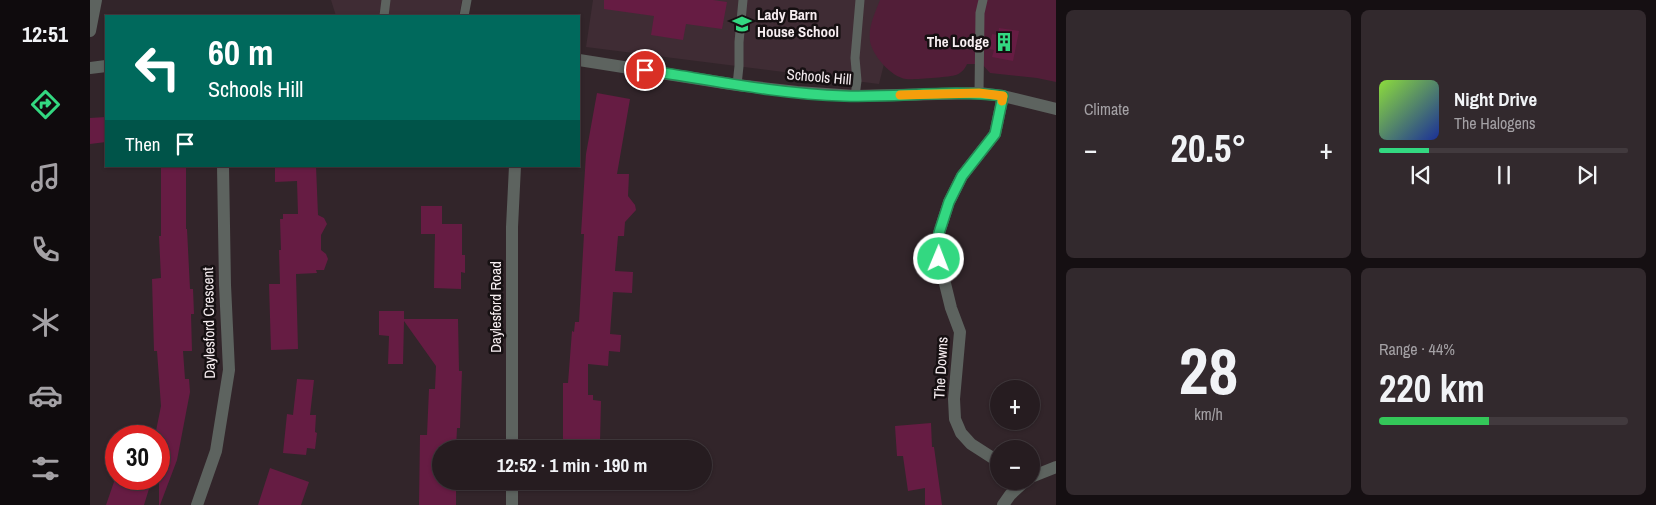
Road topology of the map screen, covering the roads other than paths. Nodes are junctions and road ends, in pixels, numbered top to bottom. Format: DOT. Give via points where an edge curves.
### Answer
graph roads {
  1 [pos="96,0"];
  2 [pos="386,0"];
  3 [pos="467,0"];
  4 [pos="743,0"];
  5 [pos="860,0"];
  6 [pos="983,0"];
  7 [pos="384,15"];
  8 [pos="464,15"];
  9 [pos="90,31"];
  10 [pos="580,60"];
  11 [pos="105,66"];
  12 [pos="90,68"];
  13 [pos="737,85"];
  14 [pos="979,93"];
  15 [pos="855,96"];
  16 [pos="1003,96"];
  17 [pos="1056,108"];
  18 [pos="223,167"];
  19 [pos="515,167"];
  20 [pos="512,440"];
  21 [pos="990,456"];
  22 [pos="1056,467"];
  23 [pos="1040,473"];
  24 [pos="512,490"];
  25 [pos="1015,490"];
  26 [pos="197,505"];
  27 [pos="512,505"];
  28 [pos="1003,505"];
  1 -- 9 [label="street"];
  2 -- 7 [label="lane"];
  3 -- 8 [label="lane"];
  4 -- 13 [label="lane"];
  5 -- 15 [label="lane"];
  6 -- 14 [label="lane"];
  10 -- 13 [label="street, Schools Hill"];
  11 -- 12 [label="street"];
  13 -- 15 [label="street, Schools Hill"];
  14 -- 15 [label="street, Schools Hill"];
  14 -- 16 [label="street, Schools Hill"];
  16 -- 17 [label="street, Schools Hill"];
  16 -- 21 [label="street, The Downs" via="995,134 962,176 939,233 939,259 960,332 955,419 971,444"];
  18 -- 26 [label="street, Daylesford Crescent" via="229,370 216,451"];
  19 -- 20 [label="street, Daylesford Road"];
  22 -- 23 [label="street"];
  24 -- 27 [label="street"];
  25 -- 28 [label="street"];
}
